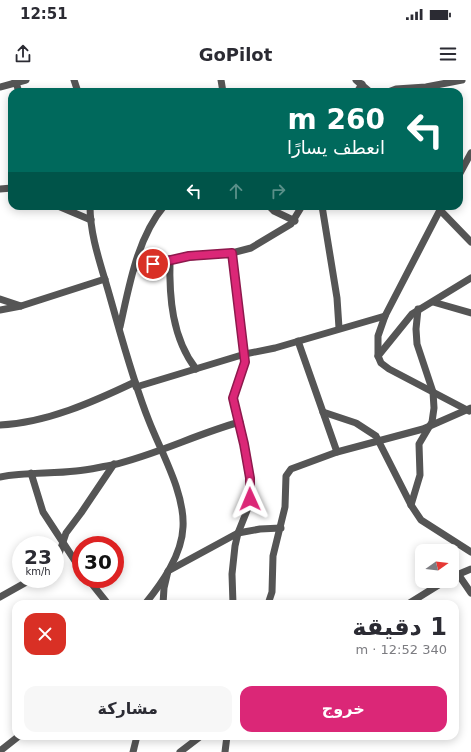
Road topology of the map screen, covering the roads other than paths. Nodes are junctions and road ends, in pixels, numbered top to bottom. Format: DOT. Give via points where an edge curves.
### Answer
graph roads {
  1 [pos="26,80"];
  2 [pos="462,80"];
  3 [pos="16,82"];
  4 [pos="444,82"];
  5 [pos="0,87"];
  6 [pos="403,88"];
  7 [pos="471,153"];
  8 [pos="463,168"];
  9 [pos="67,210"];
  10 [pos="90,210"];
  11 [pos="161,210"];
  12 [pos="273,210"];
  13 [pos="300,210"];
  14 [pos="323,210"];
  15 [pos="438,210"];
  16 [pos="443,210"];
  17 [pos="91,220"];
  18 [pos="295,220"];
  19 [pos="471,242"];
  20 [pos="232,253"];
  21 [pos="170,259"];
  22 [pos="135,268"];
  23 [pos="471,278"];
  24 [pos="105,279"];
  25 [pos="0,299"];
  26 [pos="433,302"];
  27 [pos="21,306"];
  28 [pos="418,309"];
  29 [pos="0,310"];
  30 [pos="471,313"];
  31 [pos="385,316"];
  32 [pos="119,328"];
  33 [pos="339,328"];
  34 [pos="298,341"];
  35 [pos="245,354"];
  36 [pos="378,356"];
  37 [pos="196,369"];
  38 [pos="135,385"];
  39 [pos="433,392"];
  40 [pos="469,410"];
  41 [pos="323,412"];
  42 [pos="240,422"];
  43 [pos="0,425"];
  44 [pos="429,427"];
  45 [pos="379,441"];
  46 [pos="162,451"];
  47 [pos="337,452"];
  48 [pos="114,464"];
  49 [pos="31,473"];
  50 [pos="0,477"];
  51 [pos="411,505"];
  52 [pos="281,528"];
  53 [pos="238,533"];
  54 [pos="59,536"];
  55 [pos="64,536"];
  56 [pos="64,543"];
  57 [pos="471,552"];
  58 [pos="72,556"];
  59 [pos="471,569"];
  60 [pos="168,571"];
  61 [pos="459,574"];
  62 [pos="459,580"];
  63 [pos="16,588"];
  64 [pos="95,588"];
  65 [pos="434,588"];
  66 [pos="471,593"];
  67 [pos="0,597"];
  68 [pos="105,600"];
  69 [pos="148,600"];
  70 [pos="163,600"];
  71 [pos="233,600"];
  72 [pos="269,600"];
  73 [pos="414,600"];
  74 [pos="14,740"];
  75 [pos="136,740"];
  76 [pos="196,740"];
  77 [pos="226,740"];
  78 [pos="0,751"];
  79 [pos="133,752"];
  80 [pos="180,752"];
  81 [pos="225,752"];
  1 -- 3 [label="street"];
  2 -- 4 [label="street"];
  3 -- 5 [label="street"];
  4 -- 6 [label="street"];
  7 -- 8 [label="street"];
  9 -- 17 [label="street"];
  10 -- 17 [label="street"];
  11 -- 22 [label="street" via="152,223"];
  12 -- 18 [label="street"];
  13 -- 18 [label="street"];
  14 -- 33 [label="street" via="337,298"];
  15 -- 31 [label="street"];
  16 -- 19 [label="street"];
  17 -- 24 [label="street"];
  18 -- 20 [label="street" via="263,242"];
  20 -- 21 [label="street"];
  20 -- 35 [label="street"];
  21 -- 22 [label="street"];
  21 -- 37 [label="street" via="169,284 174,316 184,350"];
  22 -- 32 [label="street"];
  23 -- 26 [label="street"];
  24 -- 27 [label="street"];
  24 -- 32 [label="street"];
  25 -- 27 [label="street"];
  26 -- 28 [label="street"];
  26 -- 30 [label="street"];
  27 -- 29 [label="street"];
  28 -- 36 [label="street"];
  28 -- 39 [label="street" via="417,344"];
  31 -- 33 [label="street"];
  31 -- 36 [label="street" via="378,336"];
  32 -- 38 [label="street"];
  33 -- 34 [label="street"];
  34 -- 35 [label="street"];
  34 -- 41 [label="street"];
  35 -- 37 [label="street"];
  35 -- 42 [label="street" via="244,368 233,396"];
  36 -- 39 [label="street" via="381,363 392,372"];
  37 -- 38 [label="street"];
  38 -- 43 [label="street" via="50,416"];
  38 -- 46 [label="street"];
  39 -- 40 [label="street"];
  39 -- 44 [label="street" via="433,414"];
  40 -- 44 [label="street"];
  41 -- 45 [label="street" via="364,427"];
  41 -- 47 [label="street"];
  42 -- 46 [label="street"];
  42 -- 53 [label="street" via="251,492"];
  44 -- 45 [label="street"];
  44 -- 51 [label="street" via="419,444 420,475"];
  45 -- 47 [label="street"];
  45 -- 51 [label="street"];
  46 -- 48 [label="street"];
  46 -- 60 [label="street" via="179,498 183,519 181,541"];
  47 -- 52 [label="street" via="293,467 288,473"];
  48 -- 49 [label="street" via="78,471"];
  48 -- 55 [label="street"];
  49 -- 50 [label="street"];
  49 -- 54 [label="street" via="43,512"];
  51 -- 57 [label="street" via="426,524"];
  52 -- 53 [label="street"];
  52 -- 72 [label="street" via="274,551"];
  53 -- 60 [label="street"];
  53 -- 71 [label="street" via="232,574"];
  56 -- 58 [label="street"];
  59 -- 61 [label="street"];
  60 -- 69 [label="street"];
  60 -- 70 [label="street"];
  62 -- 66 [label="street"];
  63 -- 67 [label="street"];
  64 -- 68 [label="street"];
  65 -- 73 [label="street"];
  74 -- 78 [label="street"];
  75 -- 79 [label="street"];
  76 -- 80 [label="street"];
  77 -- 81 [label="street"];
}
